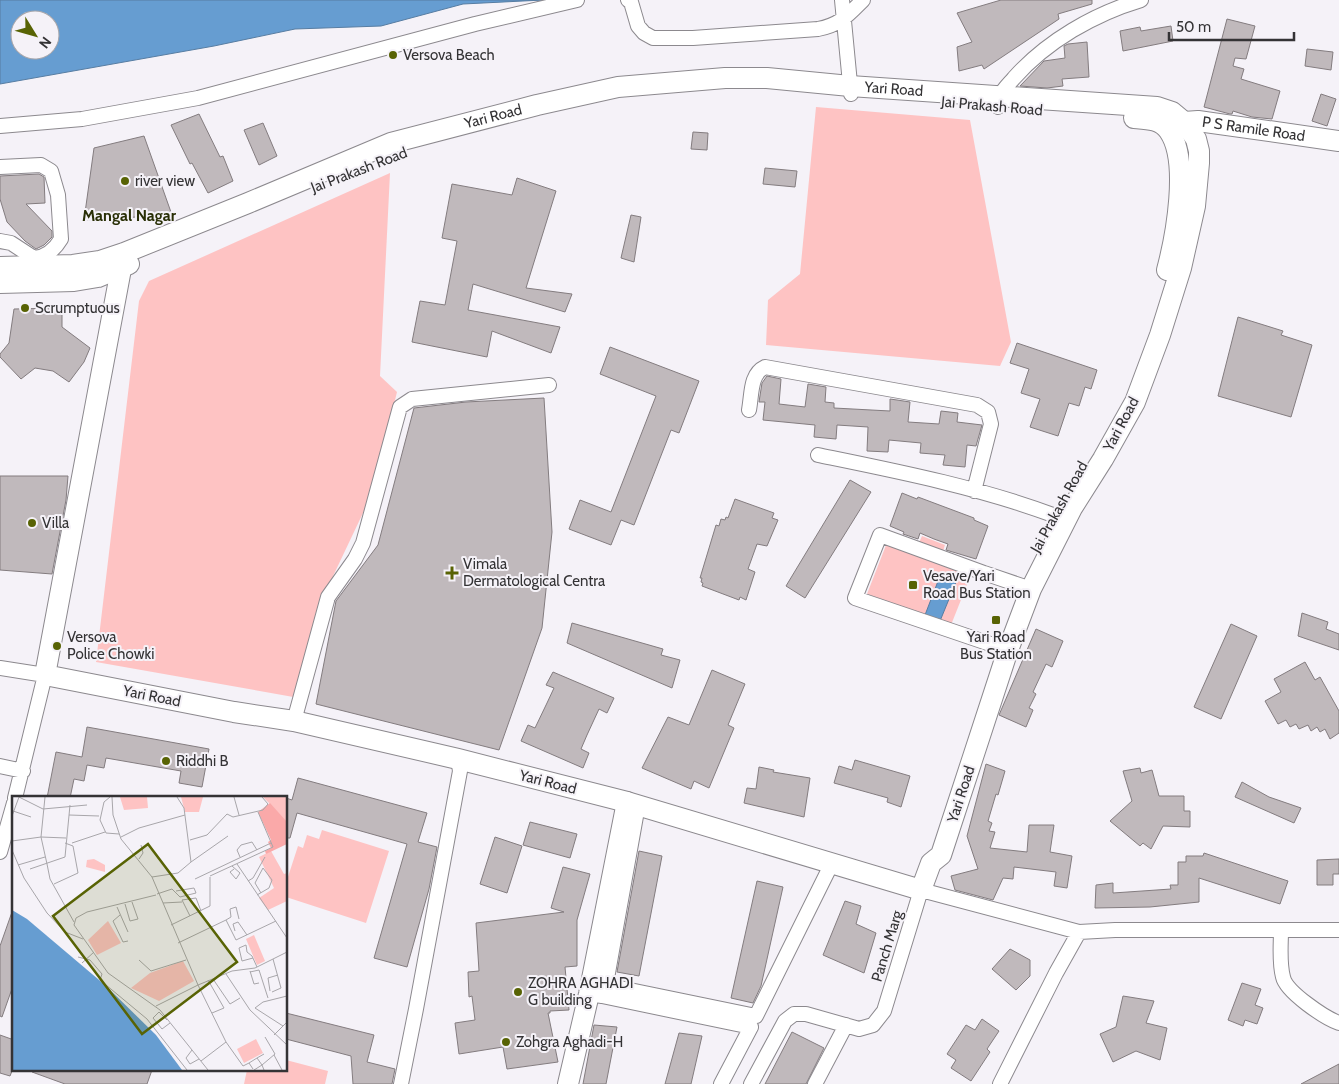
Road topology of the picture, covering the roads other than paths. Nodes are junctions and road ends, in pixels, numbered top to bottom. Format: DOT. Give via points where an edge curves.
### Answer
graph roads {
  1 [pos="576,0"];
  2 [pos="628,0"];
  3 [pos="842,0"];
  4 [pos="863,0"];
  5 [pos="1141,0"];
  6 [pos="844,19"];
  7 [pos="850,90"];
  8 [pos="999,102"];
  9 [pos="0,126"];
  10 [pos="1176,126"];
  11 [pos="1339,141"];
  12 [pos="0,167"];
  13 [pos="0,241"];
  14 [pos="122,260"];
  15 [pos="0,266"];
  16 [pos="0,283"];
  17 [pos="549,385"];
  18 [pos="749,410"];
  19 [pos="818,455"];
  20 [pos="974,491"];
  21 [pos="1053,515"];
  22 [pos="1025,587"];
  23 [pos="1002,648"];
  24 [pos="0,668"];
  25 [pos="45,675"];
  26 [pos="294,721"];
  27 [pos="458,759"];
  28 [pos="0,766"];
  29 [pos="23,771"];
  30 [pos="16,796"];
  31 [pos="633,804"];
  32 [pos="8,810"];
  33 [pos="0,852"];
  34 [pos="832,863"];
  35 [pos="921,890"];
  36 [pos="1281,930"];
  37 [pos="1339,930"];
  38 [pos="1079,932"];
  39 [pos="596,987"];
  40 [pos="1339,1023"];
  41 [pos="846,1025"];
  42 [pos="400,1084"];
  43 [pos="568,1084"];
  44 [pos="721,1084"];
  45 [pos="750,1084"];
  46 [pos="815,1084"];
  47 [pos="1000,1084"];
  1 -- 9 [label="street" via="198,98 82,119"];
  2 -- 6 [label="street" via="638,26 653,38 818,29 832,27"];
  3 -- 6 [label="street"];
  4 -- 6 [label="street"];
  5 -- 8 [label="street" via="1091,20 1043,50 1022,69"];
  6 -- 7 [label="street"];
  7 -- 8 [label="main road, Jai Prakash Road"];
  7 -- 14 [label="main road, Jai Prakash Road" via="721,88 617,98 393,153 201,236"];
  8 -- 10 [label="main road, Jai Prakash Road" via="1154,120"];
  10 -- 11 [label="main road, P S Ramile Road" via="1198,120"];
  10 -- 21 [label="main road, Jai Prakash Road" via="1179,207 1153,319 1134,372 1112,418"];
  10 -- 22 [label="main road, Yari Road" via="1196,139 1199,163 1195,206 1181,268 1160,335 1135,402"];
  12 -- 13 [label="street" via="40,165 51,171 58,195 61,240 43,257 34,258 11,243"];
  14 -- 15 [label="main road" via="72,265"];
  14 -- 16 [label="main road, Jai Prakash Road" via="98,277 74,281"];
  14 -- 25 [label="main road"];
  17 -- 26 [label="street" via="412,399 400,407 363,543 328,597"];
  18 -- 20 [label="street" via="754,376 765,367 977,405 988,412 991,424"];
  19 -- 20 [label="street"];
  20 -- 21 [label="street" via="1016,501"];
  21 -- 22 [label="main road, Jai Prakash Road"];
  22 -- 23 [label="main road, Jai Prakash Road"];
  22 -- 23 [label="street" via="880,535 855,598"];
  23 -- 35 [label="main road, Jai Prakash Road" via="929,852 931,863"];
  24 -- 25 [label="street, Yari Road"];
  25 -- 26 [label="main road, Yari Road"];
  25 -- 29 [label="street"];
  26 -- 27 [label="main road, Yari Road"];
  27 -- 31 [label="main road, Yari Road"];
  27 -- 42 [label="street" via="460,771"];
  28 -- 29 [label="street"];
  29 -- 30 [label="street"];
  31 -- 34 [label="main road, Yari Road"];
  31 -- 39 [label="main road"];
  32 -- 33 [label="street"];
  34 -- 35 [label="main road, Yari Road"];
  34 -- 39 [label="street" via="756,1016"];
  35 -- 38 [label="street"];
  35 -- 41 [label="street, Panch Marg" via="884,1011 873,1026 859,1029"];
  36 -- 37 [label="street"];
  36 -- 38 [label="street"];
  36 -- 40 [label="street" via="1283,979 1314,1009"];
  38 -- 47 [label="street"];
  39 -- 43 [label="main road"];
  39 -- 44 [label="street" via="602,996 750,1027"];
  41 -- 45 [label="street" via="794,1014 785,1021"];
  41 -- 46 [label="street"];
}
